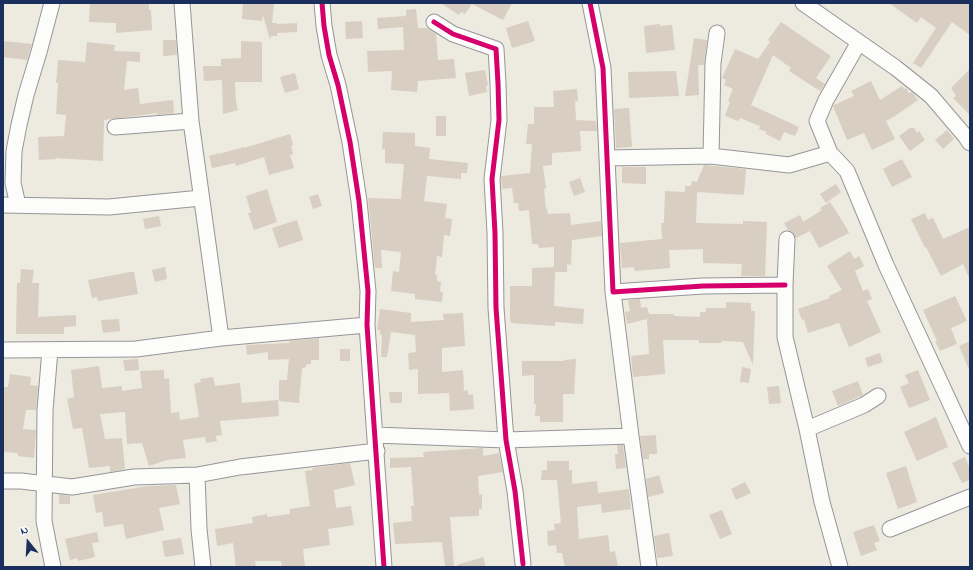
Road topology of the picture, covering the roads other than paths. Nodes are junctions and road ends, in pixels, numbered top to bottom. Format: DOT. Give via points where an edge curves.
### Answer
graph roads {
  1 [pos="52,3"];
  2 [pos="182,3"];
  3 [pos="322,3"];
  4 [pos="590,3"];
  5 [pos="803,3"];
  6 [pos="434,22"];
  7 [pos="717,33"];
  8 [pos="859,42"];
  9 [pos="191,121"];
  10 [pos="115,127"];
  11 [pos="970,143"];
  12 [pos="830,153"];
  13 [pos="711,156"];
  14 [pos="608,158"];
  15 [pos="201,198"];
  16 [pos="10,205"];
  17 [pos="787,239"];
  18 [pos="785,285"];
  19 [pos="613,292"];
  20 [pos="367,325"];
  21 [pos="221,338"];
  22 [pos="3,350"];
  23 [pos="50,350"];
  24 [pos="878,396"];
  25 [pos="807,428"];
  26 [pos="375,435"];
  27 [pos="632,436"];
  28 [pos="506,440"];
  29 [pos="970,446"];
  30 [pos="377,451"];
  31 [pos="197,475"];
  32 [pos="3,481"];
  33 [pos="43,485"];
  34 [pos="970,497"];
  35 [pos="890,529"];
  36 [pos="523,564"];
  37 [pos="53,567"];
  38 [pos="203,567"];
  39 [pos="384,567"];
  40 [pos="649,567"];
  41 [pos="840,567"];
  1 -- 16 [label="street" via="19,125"];
  2 -- 9 [label="street"];
  3 -- 20 [label="street" via="329,55 350,142 358,193 368,291"];
  4 -- 14 [label="street" via="603,68"];
  5 -- 8 [label="street"];
  6 -- 28 [label="street" via="454,34 496,49 499,120 492,179 496,308"];
  7 -- 13 [label="street"];
  8 -- 11 [label="street" via="931,96"];
  8 -- 12 [label="street" via="817,121"];
  9 -- 10 [label="street"];
  9 -- 15 [label="street"];
  12 -- 13 [label="street" via="789,165"];
  12 -- 29 [label="street" via="847,171 888,272"];
  13 -- 14 [label="street"];
  14 -- 19 [label="street"];
  15 -- 16 [label="street" via="109,208"];
  15 -- 21 [label="street"];
  17 -- 18 [label="street"];
  18 -- 19 [label="street" via="703,286"];
  18 -- 25 [label="street" via="785,337"];
  19 -- 27 [label="street"];
  20 -- 21 [label="street"];
  20 -- 26 [label="street"];
  21 -- 23 [label="street" via="136,349"];
  22 -- 23 [label="street"];
  23 -- 33 [label="street"];
  24 -- 25 [label="street" via="864,405"];
  25 -- 41 [label="street" via="822,502"];
  26 -- 28 [label="street"];
  26 -- 30 [label="street"];
  27 -- 28 [label="street"];
  27 -- 40 [label="street"];
  28 -- 36 [label="street"];
  30 -- 31 [label="street" via="240,467"];
  30 -- 39 [label="street"];
  31 -- 33 [label="street" via="134,477 72,487"];
  31 -- 38 [label="street"];
  32 -- 33 [label="street"];
  33 -- 37 [label="street" via="44,521"];
  34 -- 35 [label="street"];
}
